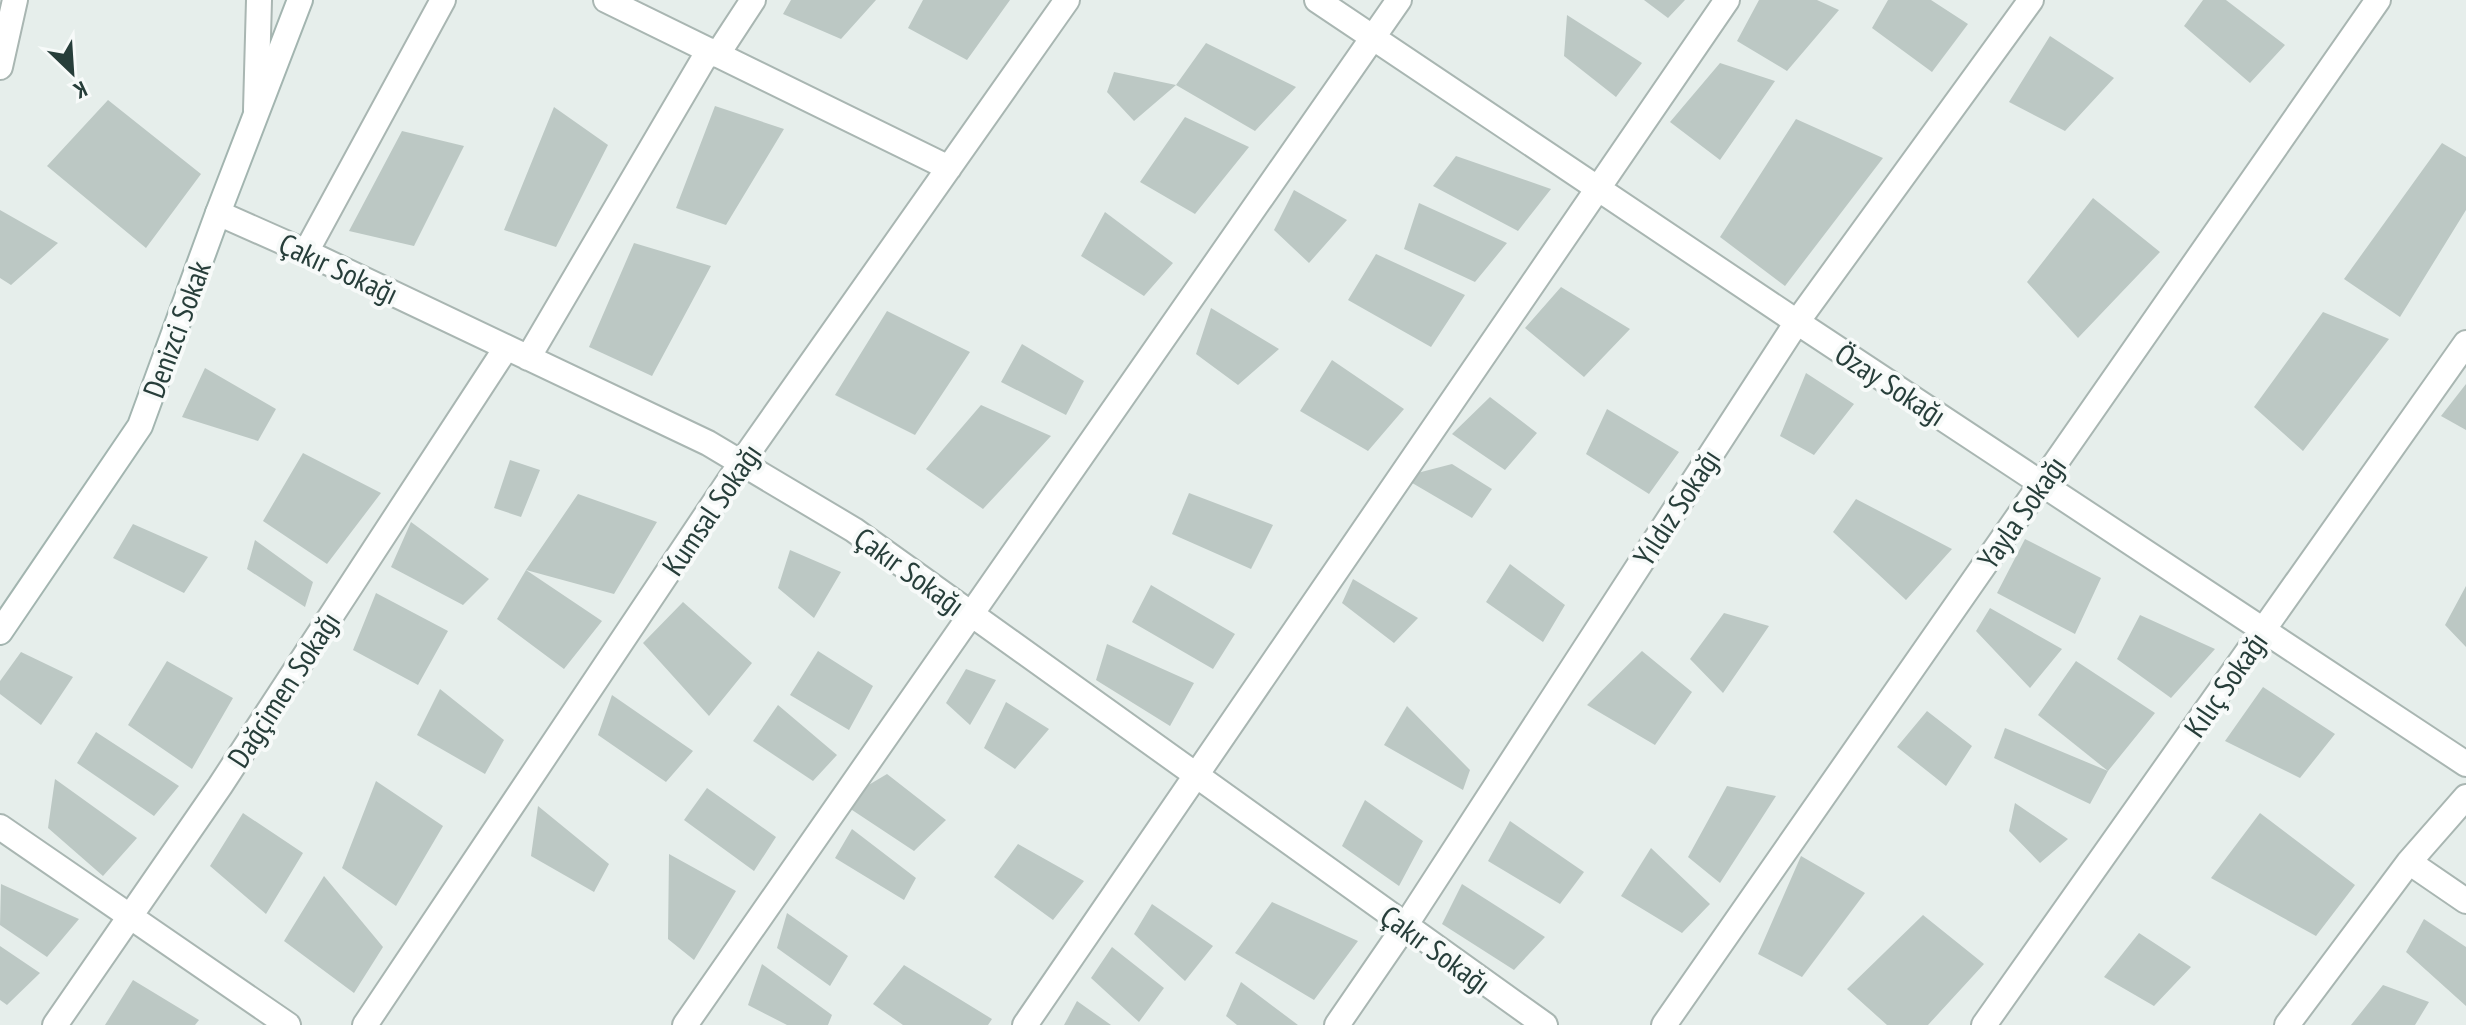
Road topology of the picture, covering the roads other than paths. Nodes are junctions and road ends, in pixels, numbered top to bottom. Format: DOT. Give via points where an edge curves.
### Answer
graph roads {
  1 [pos="15,0"];
  2 [pos="259,0"];
  3 [pos="300,0"];
  4 [pos="443,0"];
  5 [pos="606,0"];
  6 [pos="753,0"];
  7 [pos="1067,0"];
  8 [pos="1317,0"];
  9 [pos="1399,0"];
  10 [pos="1727,0"];
  11 [pos="2031,0"];
  12 [pos="2378,0"];
  13 [pos="1374,37"];
  14 [pos="713,52"];
  15 [pos="0,67"];
  16 [pos="255,117"];
  17 [pos="949,168"];
  18 [pos="1600,188"];
  19 [pos="218,213"];
  20 [pos="306,252"];
  21 [pos="1797,322"];
  22 [pos="2466,343"];
  23 [pos="517,353"];
  24 [pos="741,463"];
  25 [pos="2042,483"];
  26 [pos="970,614"];
  27 [pos="2263,630"];
  28 [pos="0,632"];
  29 [pos="2466,764"];
  30 [pos="1196,776"];
  31 [pos="2466,797"];
  32 [pos="0,827"];
  33 [pos="2409,862"];
  34 [pos="2466,901"];
  35 [pos="130,916"];
  36 [pos="1405,926"];
  37 [pos="55,1025"];
  38 [pos="288,1025"];
  39 [pos="365,1025"];
  40 [pos="685,1025"];
  41 [pos="1025,1025"];
  42 [pos="1337,1025"];
  43 [pos="1545,1025"];
  44 [pos="1664,1025"];
  45 [pos="1984,1025"];
  46 [pos="2287,1025"];
  1 -- 15 [label="street"];
  2 -- 16 [label="street"];
  3 -- 16 [label="street, Denizci Sokak"];
  4 -- 20 [label="street"];
  5 -- 14 [label="street"];
  6 -- 14 [label="street, Dağçimen Sokağı"];
  7 -- 17 [label="street, Kumsal Sokağı"];
  8 -- 13 [label="street, Özay Sokağı"];
  9 -- 13 [label="street"];
  10 -- 18 [label="street"];
  11 -- 21 [label="street, Yıldız Sokağı"];
  12 -- 25 [label="street, Yayla Sokağı"];
  13 -- 18 [label="street, Özay Sokağı"];
  13 -- 26 [label="street"];
  14 -- 17 [label="street"];
  14 -- 23 [label="street, Dağçimen Sokağı"];
  16 -- 19 [label="street, Denizci Sokak"];
  17 -- 24 [label="street, Kumsal Sokağı"];
  18 -- 21 [label="street, Özay Sokağı"];
  18 -- 30 [label="street"];
  19 -- 20 [label="street, Çakır Sokağı"];
  19 -- 28 [label="street, Denizci Sokak" via="140,426"];
  20 -- 23 [label="street, Çakır Sokağı"];
  21 -- 25 [label="street, Özay Sokağı"];
  21 -- 36 [label="street, Yıldız Sokağı"];
  22 -- 27 [label="street, Kılıç Sokağı"];
  23 -- 24 [label="street, Çakır Sokağı"];
  23 -- 35 [label="street, Dağçimen Sokağı"];
  24 -- 26 [label="street, Çakır Sokağı" via="854,530"];
  24 -- 39 [label="street, Kumsal Sokağı"];
  25 -- 27 [label="street, Özay Sokağı"];
  25 -- 44 [label="street, Yayla Sokağı"];
  26 -- 30 [label="street, Çakır Sokağı"];
  26 -- 40 [label="street"];
  27 -- 29 [label="street, Özay Sokağı"];
  27 -- 45 [label="street, Kılıç Sokağı"];
  30 -- 36 [label="street, Çakır Sokağı"];
  30 -- 41 [label="street"];
  31 -- 33 [label="street"];
  32 -- 35 [label="street"];
  33 -- 34 [label="street"];
  33 -- 46 [label="street"];
  35 -- 37 [label="street, Dağçimen Sokağı"];
  35 -- 38 [label="street"];
  36 -- 42 [label="street, Yıldız Sokağı"];
  36 -- 43 [label="street, Çakır Sokağı"];
}
